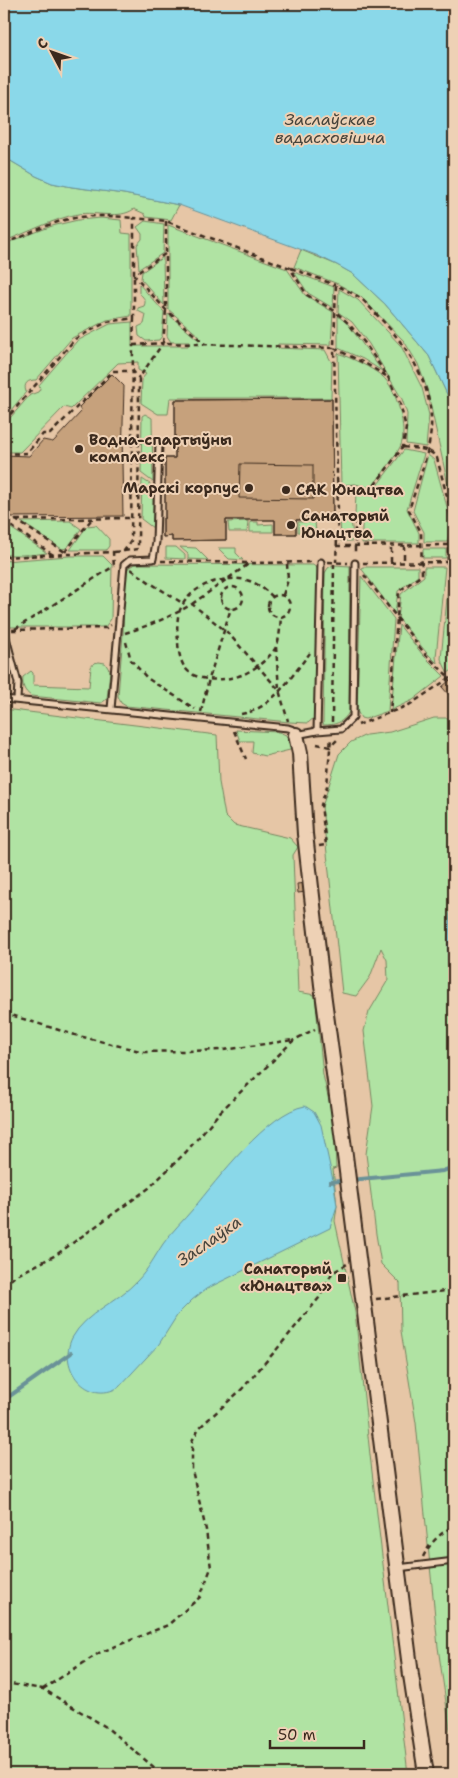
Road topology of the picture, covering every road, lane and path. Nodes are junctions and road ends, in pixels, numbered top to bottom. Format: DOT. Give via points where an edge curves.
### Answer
graph roads {
  1 [pos="134,218"];
  2 [pos="166,221"];
  3 [pos="4,242"];
  4 [pos="165,254"];
  5 [pos="290,268"];
  6 [pos="134,275"];
  7 [pos="336,285"];
  8 [pos="166,310"];
  9 [pos="335,311"];
  10 [pos="134,318"];
  11 [pos="163,343"];
  12 [pos="206,344"];
  13 [pos="133,345"];
  14 [pos="334,348"];
  15 [pos="133,371"];
  16 [pos="388,377"];
  17 [pos="140,378"];
  18 [pos="4,440"];
  19 [pos="159,443"];
  20 [pos="403,447"];
  21 [pos="427,450"];
  22 [pos="4,454"];
  23 [pos="337,487"];
  24 [pos="4,513"];
  25 [pos="338,514"];
  26 [pos="131,518"];
  27 [pos="91,519"];
  28 [pos="16,520"];
  29 [pos="5,521"];
  30 [pos="454,523"];
  31 [pos="454,529"];
  32 [pos="392,545"];
  33 [pos="404,545"];
  34 [pos="336,546"];
  35 [pos="356,546"];
  36 [pos="422,546"];
  37 [pos="448,546"];
  38 [pos="454,546"];
  39 [pos="124,551"];
  40 [pos="65,552"];
  41 [pos="113,552"];
  42 [pos="69,554"];
  43 [pos="54,556"];
  44 [pos="4,557"];
  45 [pos="154,559"];
  46 [pos="288,562"];
  47 [pos="320,562"];
  48 [pos="335,562"];
  49 [pos="391,562"];
  50 [pos="404,562"];
  51 [pos="421,562"];
  52 [pos="448,562"];
  53 [pos="454,562"];
  54 [pos="250,563"];
  55 [pos="355,563"];
  56 [pos="136,564"];
  57 [pos="114,566"];
  58 [pos="129,567"];
  59 [pos="125,573"];
  60 [pos="114,575"];
  61 [pos="227,579"];
  62 [pos="283,595"];
  63 [pos="273,597"];
  64 [pos="184,604"];
  65 [pos="192,604"];
  66 [pos="231,608"];
  67 [pos="179,612"];
  68 [pos="281,617"];
  69 [pos="396,618"];
  70 [pos="113,620"];
  71 [pos="123,625"];
  72 [pos="6,630"];
  73 [pos="14,630"];
  74 [pos="224,630"];
  75 [pos="123,634"];
  76 [pos="276,646"];
  77 [pos="310,653"];
  78 [pos="258,666"];
  79 [pos="454,675"];
  80 [pos="449,677"];
  81 [pos="208,679"];
  82 [pos="279,690"];
  83 [pos="4,698"];
  84 [pos="17,699"];
  85 [pos="111,709"];
  86 [pos="192,712"];
  87 [pos="201,713"];
  88 [pos="236,714"];
  89 [pos="390,714"];
  90 [pos="279,721"];
  91 [pos="232,727"];
  92 [pos="353,727"];
  93 [pos="291,728"];
  94 [pos="317,731"];
  95 [pos="331,731"];
  96 [pos="342,735"];
  97 [pos="317,744"];
  98 [pos="330,747"];
  99 [pos="246,759"];
  100 [pos="307,848"];
  101 [pos="4,1013"];
  102 [pos="328,1022"];
  103 [pos="294,1040"];
  104 [pos="358,1257"];
  105 [pos="4,1286"];
  106 [pos="454,1290"];
  107 [pos="364,1301"];
  108 [pos="454,1526"];
  109 [pos="454,1561"];
  110 [pos="421,1566"];
  111 [pos="397,1568"];
  112 [pos="4,1683"];
  113 [pos="44,1688"];
  114 [pos="162,1774"];
  115 [pos="426,1774"];
  1 -- 2 [label="path"];
  1 -- 3 [label="path" via="78,216"];
  1 -- 6 [label="path"];
  2 -- 4 [label="path"];
  2 -- 5 [label="path"];
  4 -- 6 [label="path"];
  4 -- 8 [label="path"];
  5 -- 7 [label="path"];
  5 -- 9 [label="path" via="307,295"];
  6 -- 8 [label="path"];
  6 -- 10 [label="path"];
  7 -- 9 [label="path"];
  7 -- 21 [label="path" via="360,298 386,324 412,358 425,388 430,414"];
  8 -- 11 [label="path"];
  8 -- 12 [label="path"];
  9 -- 14 [label="path"];
  9 -- 16 [label="path" via="364,342"];
  10 -- 13 [label="path"];
  10 -- 18 [label="path" via="107,322 75,340 8,417"];
  11 -- 12 [label="path"];
  11 -- 13 [label="path"];
  11 -- 17 [label="path"];
  12 -- 14 [label="path"];
  13 -- 15 [label="path"];
  14 -- 16 [label="path"];
  14 -- 23 [label="path"];
  15 -- 17 [label="path"];
  15 -- 22 [label="path" via="114,371 50,434 43,434 27,453"];
  15 -- 26 [label="path"];
  16 -- 20 [label="path" via="400,403 406,428"];
  17 -- 39 [label="path" via="138,549"];
  19 -- 45 [label="lane"];
  20 -- 21 [label="path"];
  20 -- 23 [label="path" via="371,490 357,486"];
  21 -- 30 [label="path" via="437,458"];
  21 -- 36 [label="path" via="409,510 421,532"];
  23 -- 25 [label="path"];
  24 -- 29 [label="path"];
  25 -- 34 [label="path"];
  25 -- 35 [label="path" via="355,519"];
  26 -- 27 [label="path"];
  26 -- 39 [label="path" via="131,541"];
  27 -- 28 [label="path"];
  27 -- 40 [label="path"];
  28 -- 29 [label="path"];
  28 -- 40 [label="path"];
  29 -- 43 [label="path"];
  31 -- 37 [label="path"];
  32 -- 33 [label="path"];
  32 -- 35 [label="path"];
  32 -- 49 [label="path"];
  33 -- 36 [label="path"];
  33 -- 50 [label="path"];
  34 -- 35 [label="path"];
  34 -- 48 [label="path"];
  35 -- 55 [label="path"];
  36 -- 37 [label="path"];
  36 -- 51 [label="path"];
  37 -- 38 [label="path"];
  37 -- 52 [label="path"];
  39 -- 41 [label="path"];
  40 -- 42 [label="path"];
  41 -- 42 [label="path"];
  41 -- 57 [label="path"];
  42 -- 43 [label="path"];
  43 -- 44 [label="path"];
  45 -- 54 [label="path" via="160,563"];
  45 -- 85 [label="lane" via="130,560 124,565"];
  46 -- 47 [label="path"];
  46 -- 54 [label="path"];
  46 -- 62 [label="path" via="288,580"];
  47 -- 48 [label="path"];
  47 -- 94 [label="lane"];
  48 -- 55 [label="path"];
  48 -- 95 [label="path"];
  49 -- 50 [label="path"];
  49 -- 55 [label="path"];
  50 -- 51 [label="path"];
  51 -- 52 [label="path"];
  51 -- 69 [label="path" via="422,575 399,591"];
  52 -- 53 [label="path"];
  54 -- 61 [label="path"];
  55 -- 69 [label="path"];
  55 -- 95 [label="lane" via="353,717 341,730"];
  56 -- 58 [label="path"];
  57 -- 60 [label="path"];
  57 -- 73 [label="path"];
  58 -- 59 [label="path"];
  58 -- 64 [label="path"];
  61 -- 63 [label="path" via="238,577 253,581"];
  61 -- 64 [label="path" via="210,581 190,594"];
  61 -- 65 [label="path"];
  62 -- 63 [label="path"];
  62 -- 68 [label="path" via="290,607 288,614"];
  63 -- 68 [label="path" via="269,609"];
  64 -- 67 [label="path"];
  65 -- 67 [label="path"];
  65 -- 74 [label="path"];
  66 -- 66 [label="path" via="223,604 222,597 227,588 234,587 240,590 243,601 239,607"];
  66 -- 74 [label="path"];
  67 -- 75 [label="path"];
  67 -- 81 [label="path" via="178,646 184,668"];
  68 -- 76 [label="path"];
  69 -- 80 [label="path"];
  69 -- 89 [label="path"];
  70 -- 73 [label="path" via="106,628"];
  71 -- 75 [label="path"];
  72 -- 73 [label="path"];
  72 -- 84 [label="lane" via="18,683"];
  74 -- 78 [label="path"];
  74 -- 81 [label="path"];
  75 -- 87 [label="path" via="131,660 146,678"];
  76 -- 78 [label="path"];
  76 -- 82 [label="path"];
  77 -- 82 [label="path"];
  78 -- 81 [label="path" via="232,679"];
  78 -- 82 [label="path"];
  79 -- 80 [label="path"];
  80 -- 89 [label="path"];
  81 -- 87 [label="path"];
  82 -- 88 [label="path" via="265,704"];
  82 -- 93 [label="path"];
  83 -- 84 [label="lane"];
  84 -- 85 [label="lane"];
  85 -- 93 [label="lane"];
  86 -- 87 [label="path"];
  89 -- 92 [label="path"];
  90 -- 93 [label="path"];
  91 -- 99 [label="path"];
  93 -- 94 [label="lane"];
  93 -- 100 [label="street" via="300,754"];
  94 -- 95 [label="lane"];
  95 -- 98 [label="path"];
  96 -- 98 [label="path"];
  97 -- 98 [label="path"];
  98 -- 100 [label="path" via="327,786 321,806 326,846"];
  100 -- 102 [label="street"];
  101 -- 103 [label="path" via="144,1052 223,1050"];
  102 -- 103 [label="path"];
  102 -- 104 [label="street"];
  103 -- 105 [label="path" via="149,1188 56,1255 15,1276"];
  104 -- 107 [label="street"];
  104 -- 113 [label="path" via="332,1273 319,1298 278,1349 242,1389 199,1428 192,1441 192,1470 211,1568 200,1597 168,1625 99,1653"];
  106 -- 107 [label="path"];
  107 -- 111 [label="street"];
  108 -- 110 [label="path" via="446,1529 431,1545"];
  109 -- 110 [label="lane"];
  110 -- 111 [label="lane"];
  111 -- 115 [label="street"];
  112 -- 113 [label="path"];
  113 -- 114 [label="path" via="106,1727"];
}
